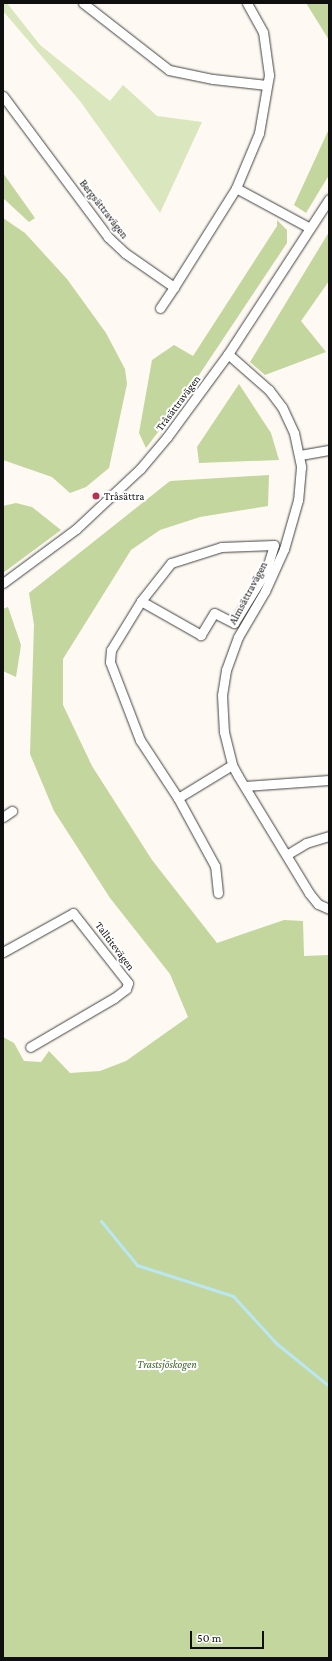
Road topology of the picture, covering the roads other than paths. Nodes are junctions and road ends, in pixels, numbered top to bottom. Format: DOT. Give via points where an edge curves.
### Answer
graph roads {
  1 [pos="83,3"];
  2 [pos="247,3"];
  3 [pos="267,85"];
  4 [pos="3,96"];
  5 [pos="236,188"];
  6 [pos="329,199"];
  7 [pos="310,228"];
  8 [pos="174,286"];
  9 [pos="160,308"];
  10 [pos="228,354"];
  11 [pos="329,450"];
  12 [pos="300,455"];
  13 [pos="3,584"];
  14 [pos="141,601"];
  15 [pos="232,765"];
  16 [pos="329,780"];
  17 [pos="245,786"];
  18 [pos="178,798"];
  19 [pos="12,812"];
  20 [pos="3,817"];
  21 [pos="329,836"];
  22 [pos="288,854"];
  23 [pos="218,893"];
  24 [pos="329,909"];
  25 [pos="3,952"];
  26 [pos="30,1047"];
  1 -- 3 [label="street" via="169,70 213,79"];
  2 -- 3 [label="street" via="259,22 266,44 269,65"];
  3 -- 5 [label="street" via="259,133"];
  4 -- 8 [label="street, Bergsättravägen" via="108,237 125,253"];
  5 -- 7 [label="street"];
  5 -- 8 [label="street"];
  6 -- 7 [label="street, Tråsättravägen"];
  7 -- 10 [label="street, Tråsättravägen"];
  8 -- 9 [label="street"];
  10 -- 12 [label="street, Almsättravägen" via="279,403 291,423"];
  10 -- 13 [label="street, Tråsättravägen" via="140,469 76,529"];
  11 -- 12 [label="street"];
  12 -- 15 [label="street, Almsättravägen" via="298,500 284,549 260,601 238,637 226,670 222,705"];
  14 -- 14 [label="street" via="171,563 221,547 274,545 266,571 234,623 214,613 201,636"];
  14 -- 18 [label="street" via="111,650 110,662 146,752"];
  15 -- 17 [label="street, Almsättravägen"];
  15 -- 18 [label="street"];
  16 -- 17 [label="street"];
  17 -- 22 [label="street, Almsättravägen"];
  18 -- 23 [label="street" via="215,866"];
  19 -- 20 [label="street"];
  21 -- 22 [label="street" via="311,841"];
  22 -- 24 [label="street, Almsättravägen" via="309,893 318,904"];
  25 -- 26 [label="street, Talltitevägen" via="73,913 128,983 126,989 114,998"];
}
